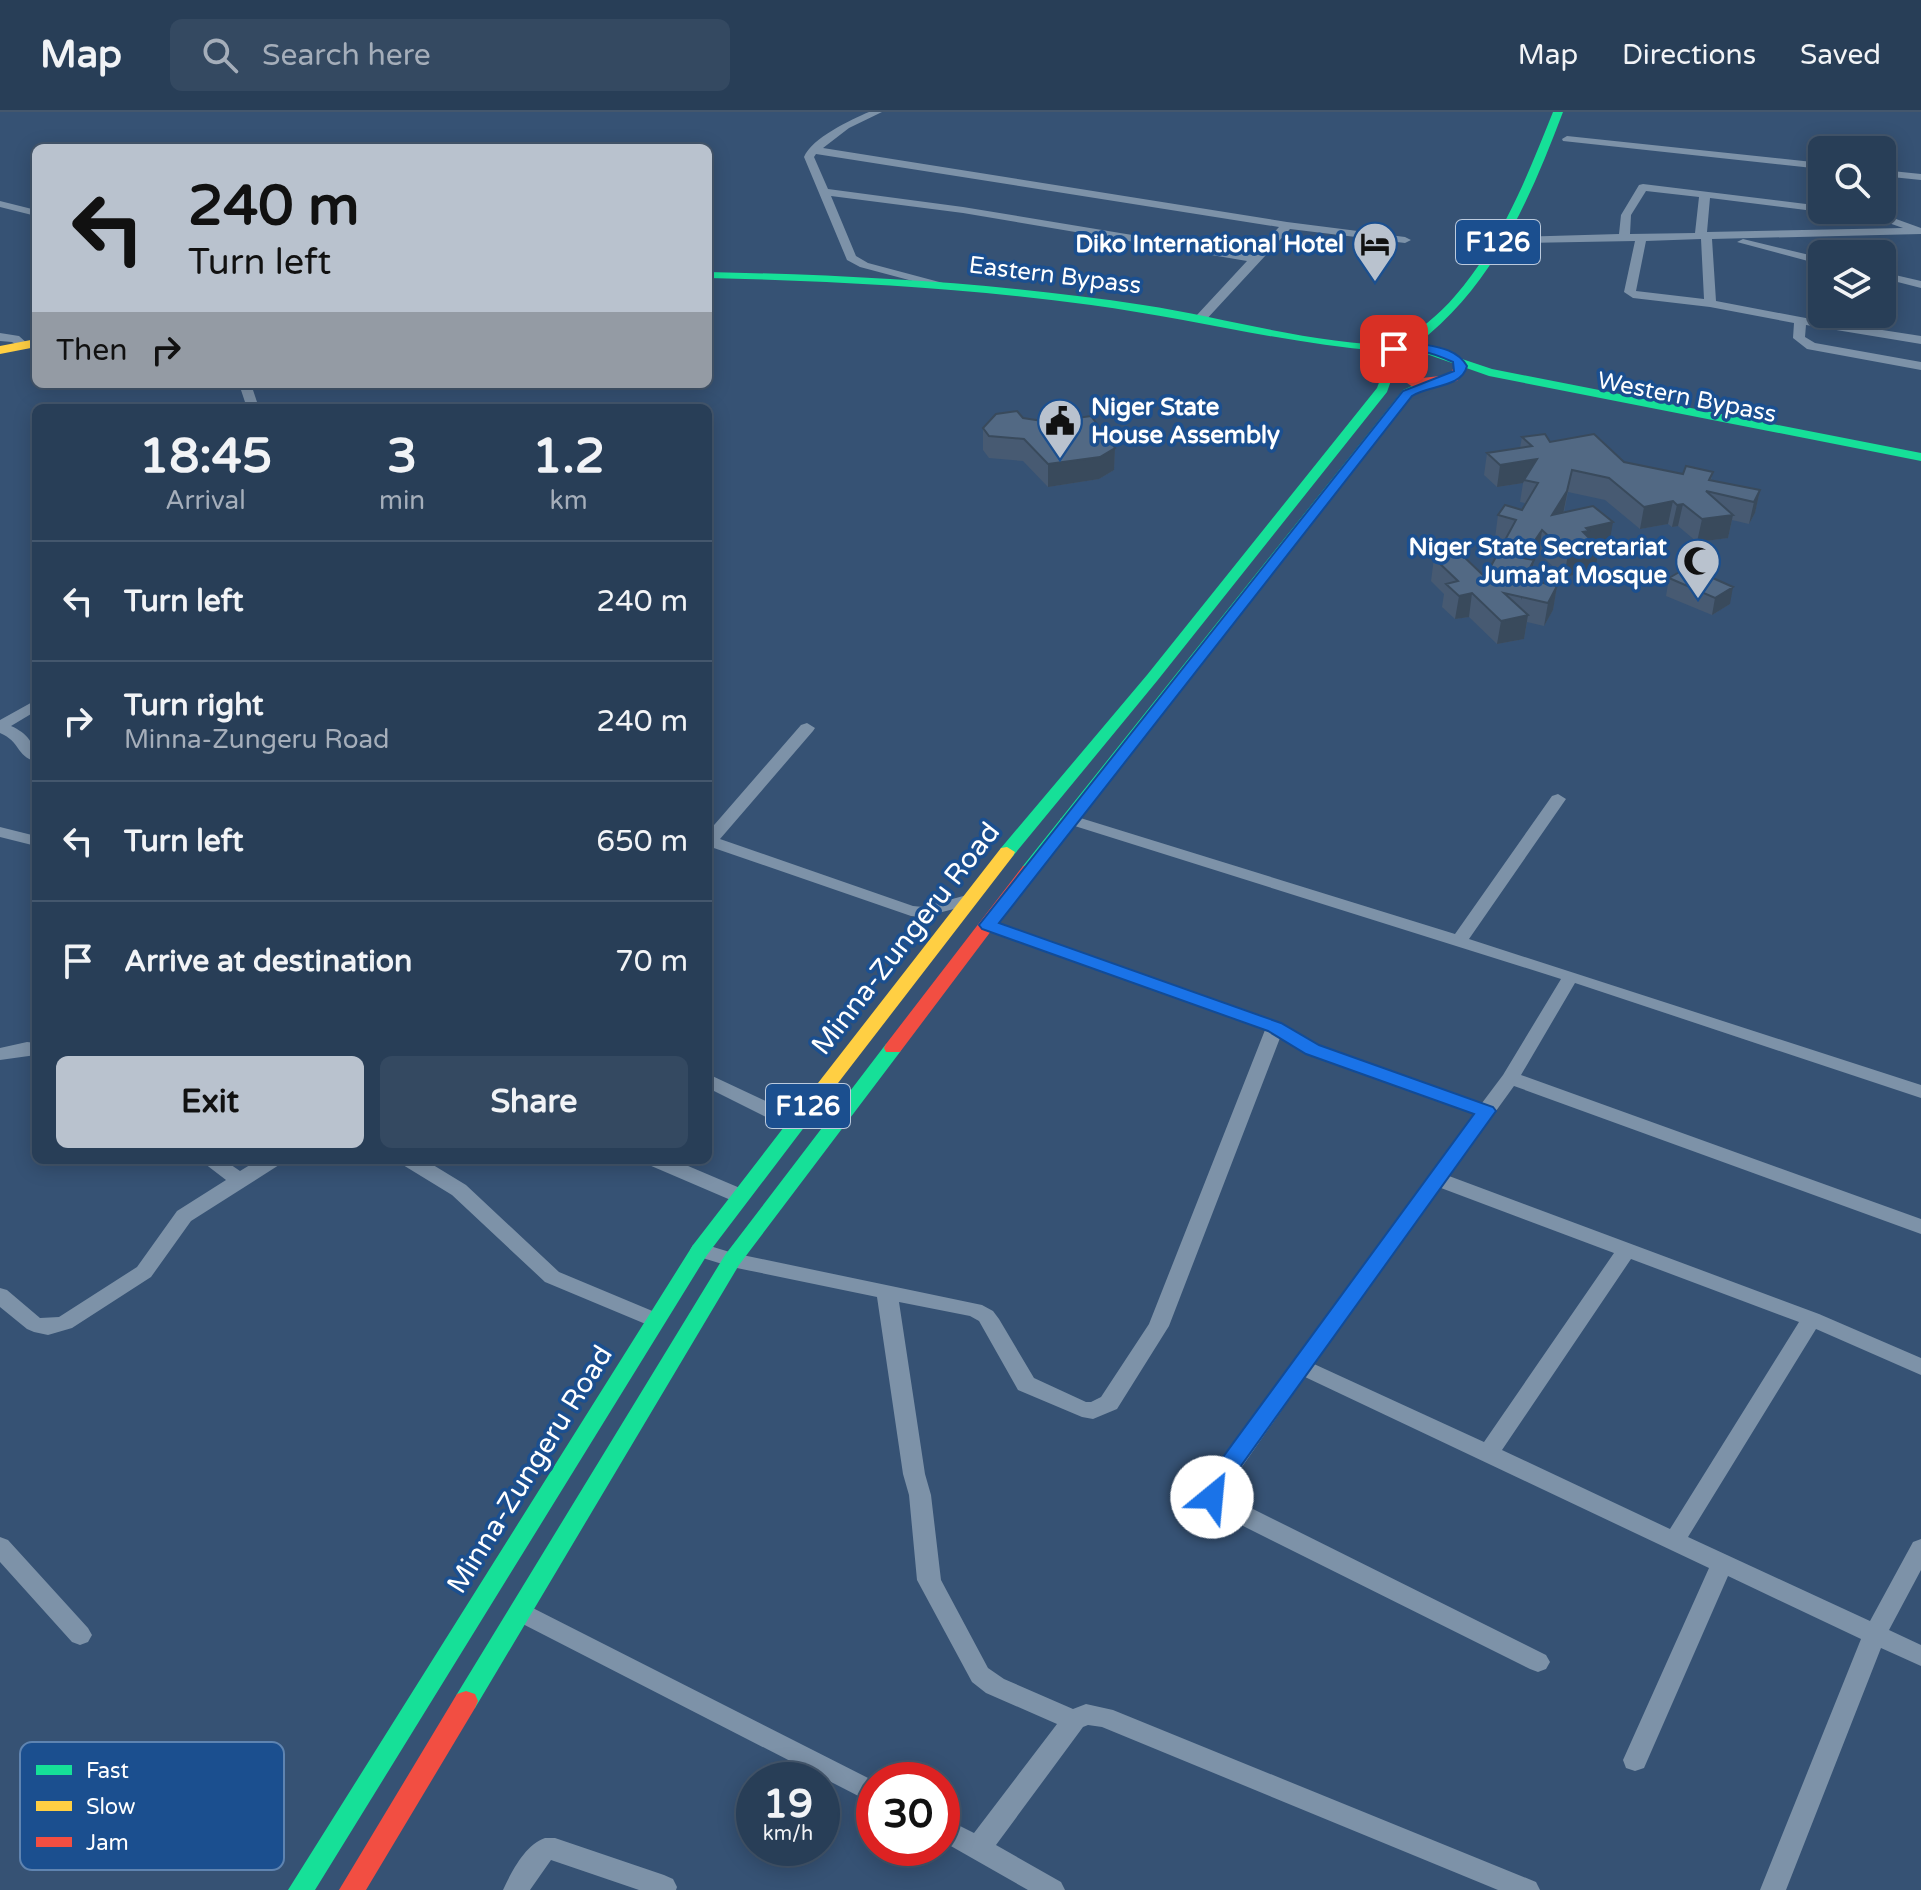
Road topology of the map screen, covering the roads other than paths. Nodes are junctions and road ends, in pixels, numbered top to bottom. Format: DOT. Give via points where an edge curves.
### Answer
graph roads {
  1 [pos="877,112"];
  2 [pos="1558,112"];
  3 [pos="1570,132"];
  4 [pos="813,150"];
  5 [pos="1808,164"];
  6 [pos="1896,174"];
  7 [pos="1921,177"];
  8 [pos="1537,188"];
  9 [pos="1702,191"];
  10 [pos="824,192"];
  11 [pos="0,204"];
  12 [pos="1808,207"];
  13 [pos="32,212"];
  14 [pos="1896,222"];
  15 [pos="1287,225"];
  16 [pos="1921,230"];
  17 [pos="1624,237"];
  18 [pos="1641,237"];
  19 [pos="1706,237"];
  20 [pos="1728,237"];
  21 [pos="1405,240"];
  22 [pos="1519,240"];
  23 [pos="1808,257"];
  24 [pos="1256,259"];
  25 [pos="712,274"];
  26 [pos="1896,279"];
  27 [pos="712,282"];
  28 [pos="939,285"];
  29 [pos="1921,285"];
  30 [pos="1710,303"];
  31 [pos="1468,316"];
  32 [pos="1200,319"];
  33 [pos="1800,321"];
  34 [pos="1808,322"];
  35 [pos="1844,328"];
  36 [pos="0,337"];
  37 [pos="1921,340"];
  38 [pos="32,347"];
  39 [pos="1399,348"];
  40 [pos="0,350"];
  41 [pos="1453,351"];
  42 [pos="0,359"];
  43 [pos="1921,366"];
  44 [pos="1383,372"];
  45 [pos="1436,382"];
  46 [pos="1921,457"];
  47 [pos="1921,467"];
  48 [pos="1152,678"];
  49 [pos="1177,684"];
  50 [pos="32,707"];
  51 [pos="0,727"];
  52 [pos="807,728"];
  53 [pos="32,754"];
  54 [pos="1558,799"];
  55 [pos="1068,819"];
  56 [pos="0,832"];
  57 [pos="712,836"];
  58 [pos="32,840"];
  59 [pos="712,842"];
  60 [pos="967,900"];
  61 [pos="988,925"];
  62 [pos="1459,941"];
  63 [pos="1571,976"];
  64 [pos="1275,1027"];
  65 [pos="32,1049"];
  66 [pos="0,1054"];
  67 [pos="1510,1078"];
  68 [pos="712,1082"];
  69 [pos="1921,1092"];
  70 [pos="1486,1111"];
  71 [pos="795,1123"];
  72 [pos="216,1164"];
  73 [pos="265,1164"];
  74 [pos="417,1164"];
  75 [pos="665,1164"];
  76 [pos="1437,1179"];
  77 [pos="239,1180"];
  78 [pos="740,1196"];
  79 [pos="1921,1227"];
  80 [pos="1627,1249"];
  81 [pos="700,1250"];
  82 [pos="732,1260"];
  83 [pos="887,1293"];
  84 [pos="0,1295"];
  85 [pos="1812,1319"];
  86 [pos="655,1320"];
  87 [pos="1302,1367"];
  88 [pos="1921,1367"];
  89 [pos="1488,1453"];
  90 [pos="1674,1541"];
  91 [pos="0,1546"];
  92 [pos="1921,1548"];
  93 [pos="1722,1565"];
  94 [pos="521,1612"];
  95 [pos="80,1635"];
  96 [pos="1874,1636"];
  97 [pos="1921,1656"];
  98 [pos="1538,1662"];
  99 [pos="1074,1720"];
  100 [pos="1635,1760"];
  101 [pos="856,1784"];
  102 [pos="960,1837"];
  103 [pos="979,1847"];
  104 [pos="664,1887"];
  105 [pos="301,1890"];
  106 [pos="352,1890"];
  107 [pos="516,1890"];
  108 [pos="1052,1890"];
  109 [pos="1527,1890"];
  110 [pos="1773,1890"];
  1 -- 4 [label="street" via="845,126"];
  2 -- 8 [label="main road, F126"];
  3 -- 5 [label="street"];
  3 -- 8 [label="main road, F126"];
  4 -- 10 [label="street" via="809,157"];
  4 -- 15 [label="street"];
  6 -- 7 [label="street"];
  8 -- 22 [label="main road, F126"];
  8 -- 39 [label="main road, F126" via="1429,333"];
  9 -- 12 [label="street"];
  9 -- 17 [label="street" via="1640,188 1625,217"];
  9 -- 19 [label="street" via="1700,232"];
  10 -- 24 [label="street"];
  10 -- 28 [label="street" via="851,258"];
  11 -- 13 [label="street"];
  14 -- 16 [label="street"];
  15 -- 21 [label="street"];
  15 -- 24 [label="street"];
  16 -- 20 [label="street"];
  17 -- 18 [label="street"];
  17 -- 22 [label="street"];
  18 -- 19 [label="street"];
  18 -- 30 [label="street" via="1631,294"];
  19 -- 20 [label="street"];
  19 -- 30 [label="street"];
  20 -- 23 [label="street"];
  22 -- 31 [label="main road, F126"];
  24 -- 32 [label="street"];
  25 -- 28 [label="main road, Eastern Bypass"];
  26 -- 29 [label="street"];
  27 -- 44 [label="main road, Eastern Bypass" via="829,285 1041,303 1332,352"];
  28 -- 32 [label="main road, Eastern Bypass"];
  30 -- 33 [label="street"];
  32 -- 39 [label="main road, Eastern Bypass" via="1348,346"];
  33 -- 34 [label="street"];
  33 -- 43 [label="street" via="1799,338 1811,346"];
  35 -- 37 [label="street"];
  36 -- 38 [label="street"];
  38 -- 40 [label="main road"];
  38 -- 42 [label="main road"];
  39 -- 41 [label="main road, Western Bypass"];
  39 -- 44 [label="main road, F126" via="1378,357"];
  41 -- 45 [label="main road, F126" via="1460,372"];
  41 -- 46 [label="main road, Western Bypass" via="1489,372"];
  44 -- 45 [label="main road, Eastern Bypass" via="1414,383"];
  44 -- 48 [label="main road, Minna-Zungeru Road / F126" via="1383,389"];
  45 -- 47 [label="main road, Western Bypass" via="1486,383"];
  45 -- 49 [label="main road, Minna-Zungeru Road / F126" via="1407,393"];
  48 -- 49 [label="main road"];
  48 -- 60 [label="main road, Minna-Zungeru Road / F126"];
  49 -- 55 [label="main road, Minna-Zungeru Road / F126"];
  50 -- 51 [label="street"];
  51 -- 53 [label="street" via="20,736"];
  52 -- 57 [label="street"];
  54 -- 62 [label="street"];
  55 -- 61 [label="main road, Minna-Zungeru Road / F126"];
  55 -- 62 [label="street"];
  56 -- 58 [label="street"];
  59 -- 60 [label="street" via="911,911"];
  60 -- 71 [label="main road, Minna-Zungeru Road / F126"];
  61 -- 64 [label="street"];
  61 -- 82 [label="main road, Minna-Zungeru Road / F126"];
  62 -- 63 [label="street"];
  63 -- 67 [label="street"];
  63 -- 69 [label="street"];
  64 -- 70 [label="street" via="1313,1050"];
  64 -- 83 [label="street" via="1159,1326 1109,1403 1093,1411 1082,1409 1026,1384 986,1316 975,1310"];
  65 -- 66 [label="street"];
  67 -- 70 [label="street"];
  67 -- 79 [label="street"];
  68 -- 71 [label="street"];
  70 -- 76 [label="street"];
  71 -- 78 [label="main road, Minna-Zungeru Road / F126"];
  72 -- 77 [label="street"];
  73 -- 77 [label="street"];
  74 -- 86 [label="street" via="459,1190 552,1277"];
  75 -- 78 [label="street"];
  76 -- 80 [label="street"];
  76 -- 87 [label="street"];
  77 -- 84 [label="street" via="184,1216 144,1272 65,1323 34,1324"];
  78 -- 81 [label="main road, Minna-Zungeru Road / F126"];
  80 -- 85 [label="street"];
  80 -- 89 [label="street"];
  81 -- 82 [label="street"];
  81 -- 86 [label="main road, Minna-Zungeru Road / F126"];
  82 -- 83 [label="street"];
  82 -- 94 [label="main road, Minna-Zungeru Road / F126"];
  83 -- 99 [label="street" via="929,1580 980,1675"];
  85 -- 88 [label="street"];
  85 -- 90 [label="street"];
  86 -- 105 [label="main road, Minna-Zungeru Road / F126"];
  87 -- 89 [label="street"];
  87 -- 98 [label="street" via="1212,1489 1212,1497"];
  89 -- 90 [label="street"];
  90 -- 93 [label="street"];
  91 -- 95 [label="street"];
  92 -- 96 [label="street"];
  93 -- 96 [label="street"];
  93 -- 100 [label="street"];
  94 -- 101 [label="street"];
  94 -- 106 [label="main road, Minna-Zungeru Road / F126"];
  96 -- 97 [label="street"];
  96 -- 110 [label="street"];
  99 -- 103 [label="street"];
  99 -- 109 [label="street" via="1086,1714 1104,1717"];
  102 -- 103 [label="street"];
  103 -- 108 [label="street"];
  104 -- 107 [label="street" via="545,1849"];
}
